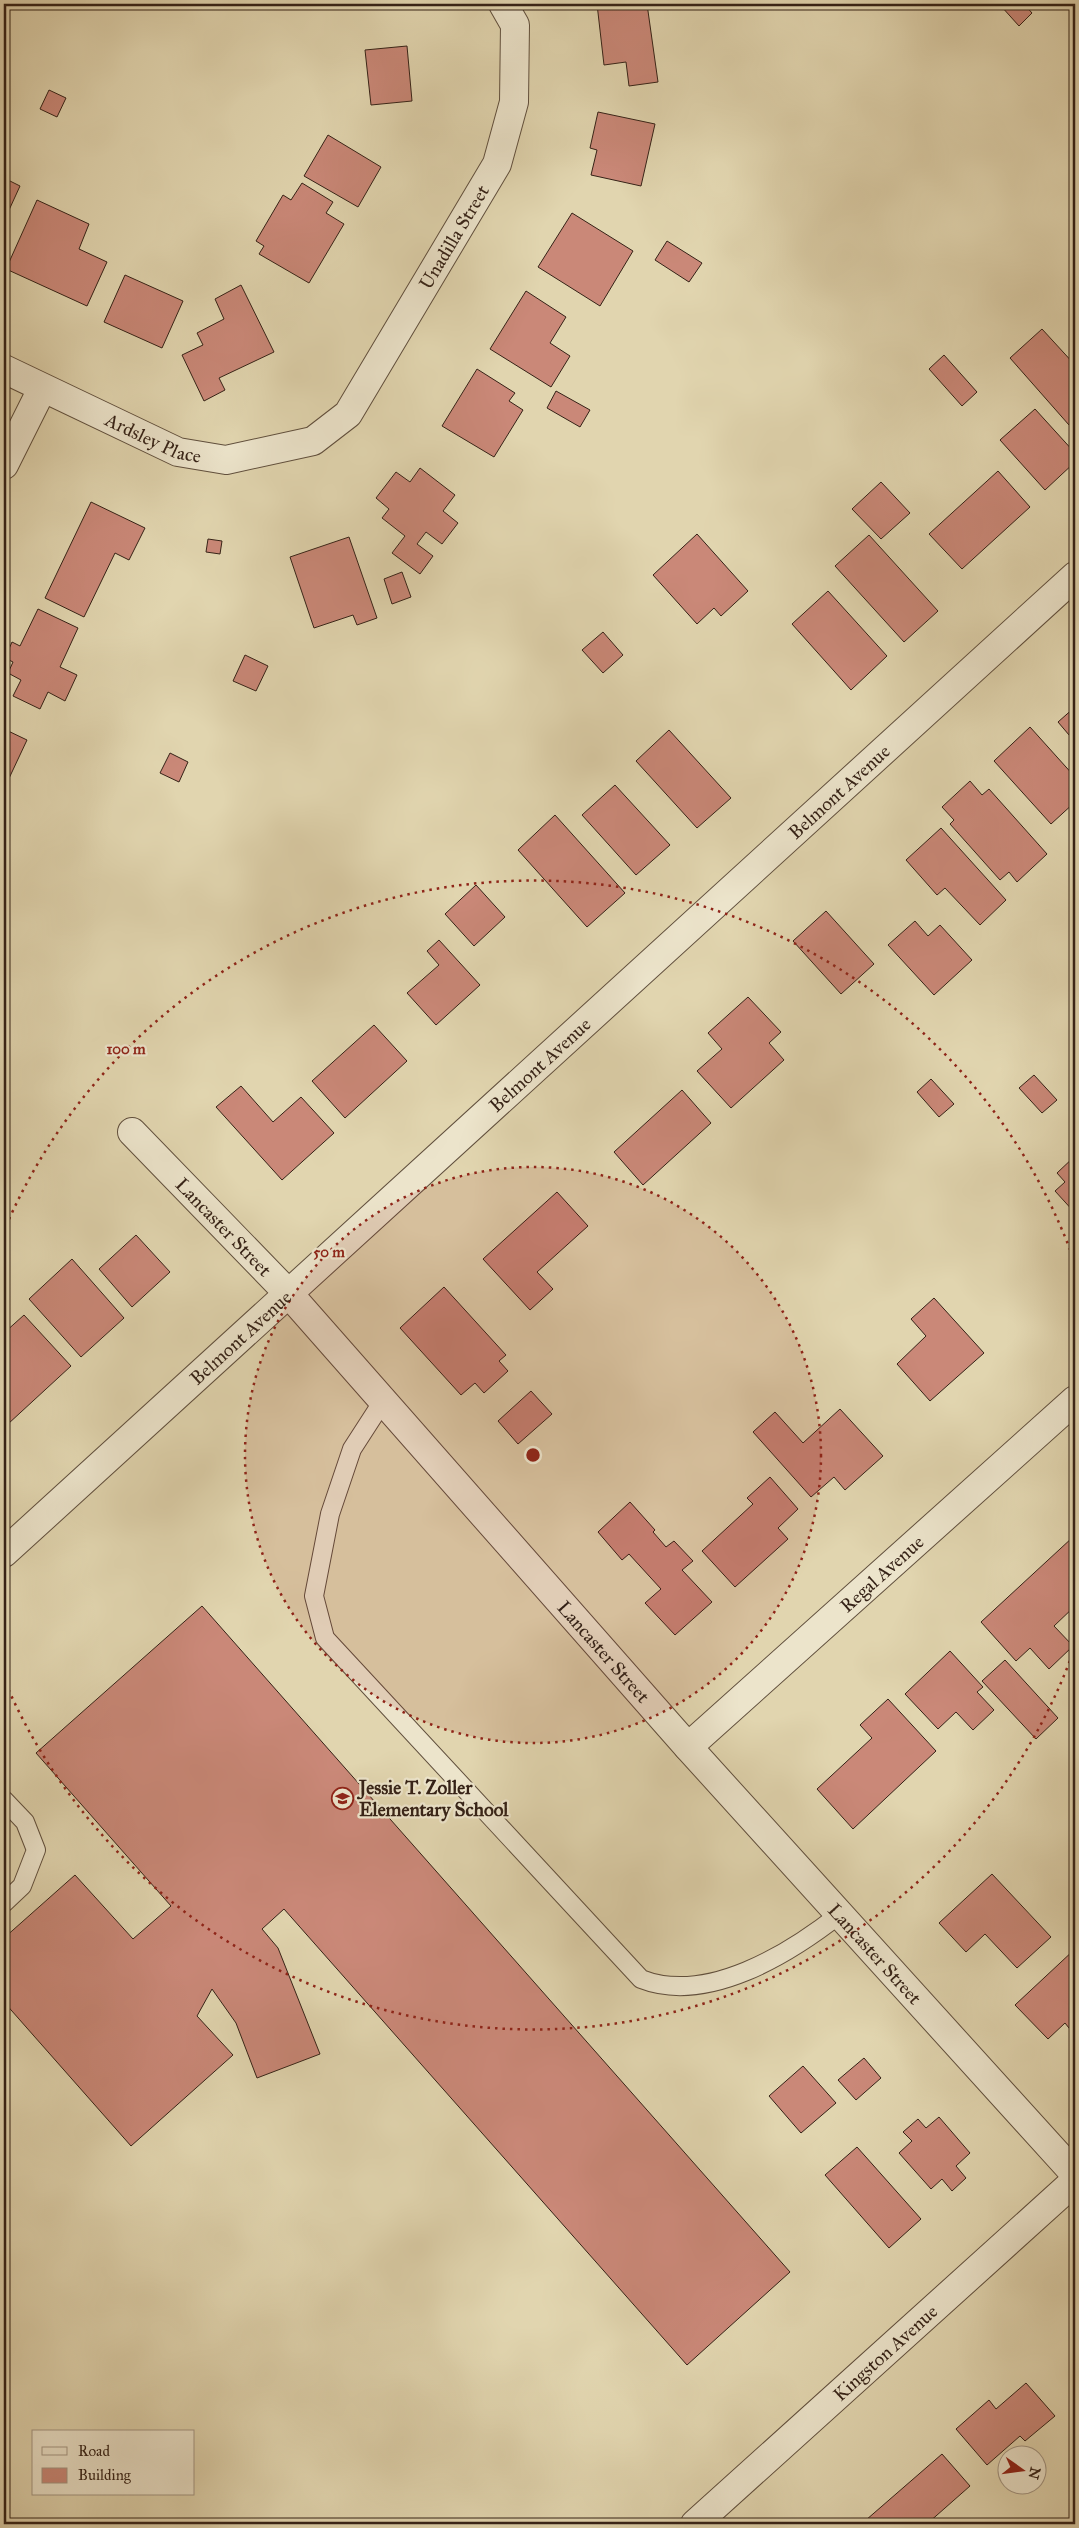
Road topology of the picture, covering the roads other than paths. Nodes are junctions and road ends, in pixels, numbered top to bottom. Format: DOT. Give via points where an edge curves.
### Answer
graph roads {
  1 [pos="503,4"];
  2 [pos="4,369"];
  3 [pos="42,389"];
  4 [pos="313,441"];
  5 [pos="4,465"];
  6 [pos="1075,576"];
  7 [pos="132,1132"];
  8 [pos="289,1294"];
  9 [pos="383,1400"];
  10 [pos="1075,1400"];
  11 [pos="4,1553"];
  12 [pos="688,1747"];
  13 [pos="4,1800"];
  14 [pos="4,1903"];
  15 [pos="840,1914"];
  16 [pos="1075,2174"];
  17 [pos="1075,2181"];
  18 [pos="694,2524"];
  1 -- 4 [label="street, Unadilla Street" via="515,24 514,102 498,164 348,414"];
  2 -- 3 [label="street, Ardsley Place"];
  3 -- 4 [label="street, Ardsley Place" via="178,452 226,460"];
  3 -- 5 [label="street"];
  6 -- 8 [label="street, Belmont Avenue"];
  7 -- 8 [label="street, Lancaster Street"];
  8 -- 9 [label="street, Lancaster Street"];
  8 -- 11 [label="street, Belmont Avenue"];
  9 -- 12 [label="street, Lancaster Street"];
  9 -- 15 [label="lane" via="352,1448 330,1514 314,1596 325,1638 641,1979 657,1985 687,1986 744,1974 814,1935"];
  10 -- 12 [label="street, Regal Avenue"];
  12 -- 15 [label="street, Lancaster Street"];
  13 -- 14 [label="lane" via="25,1822 36,1850 22,1886"];
  15 -- 16 [label="street, Lancaster Street"];
  17 -- 18 [label="street, Kingston Avenue"];
}
